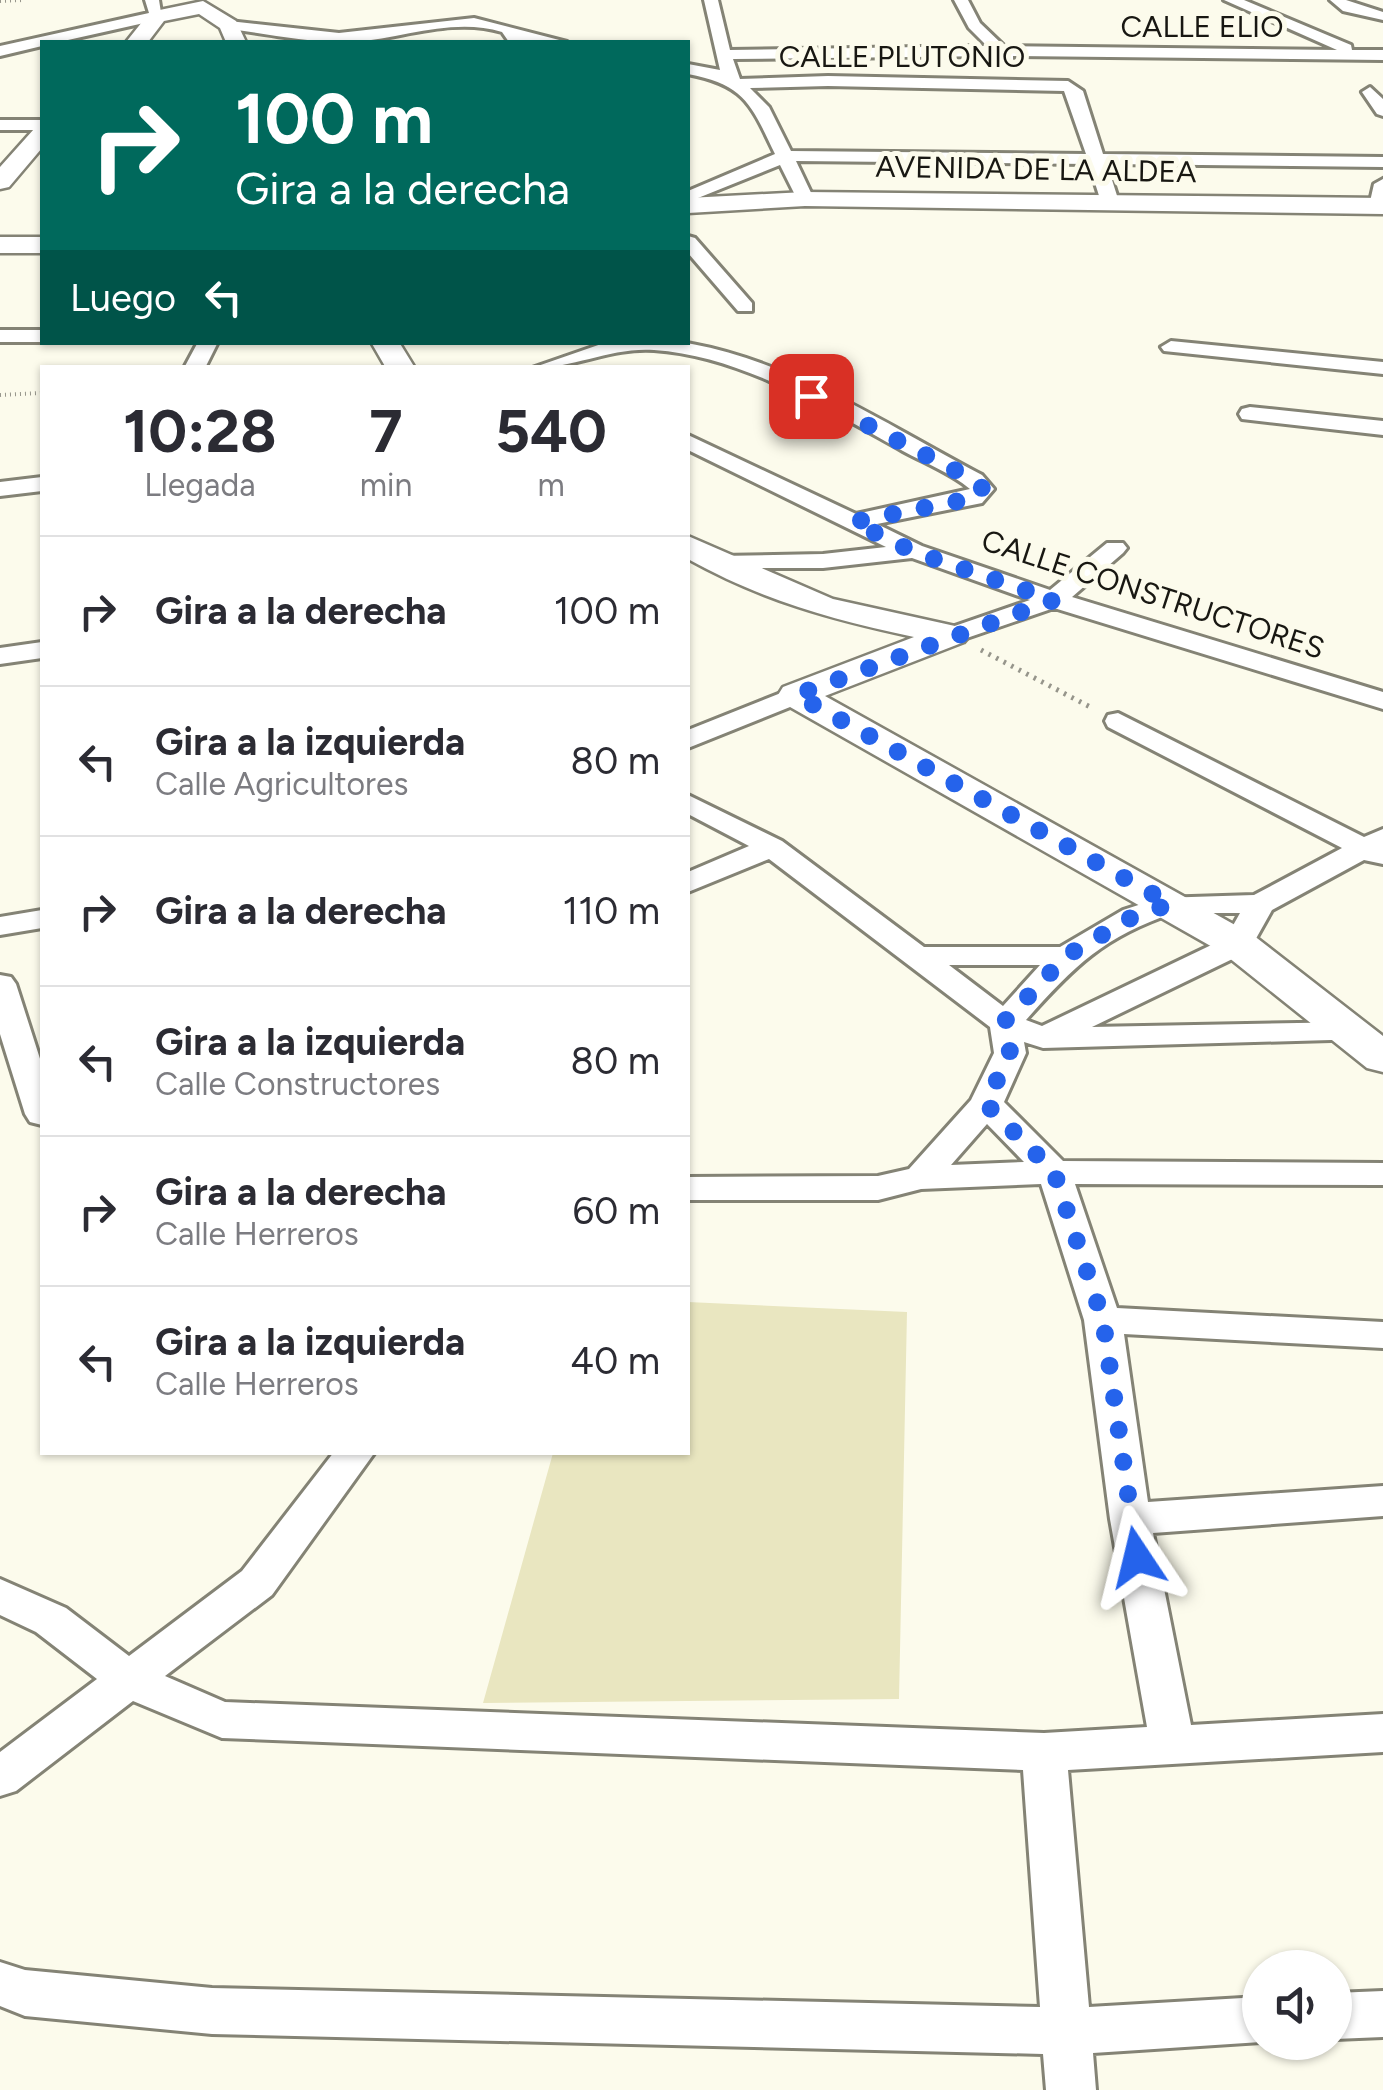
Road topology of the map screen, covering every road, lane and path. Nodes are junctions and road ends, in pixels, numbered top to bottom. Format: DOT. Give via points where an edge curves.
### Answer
graph roads {
  1 [pos="24,0"];
  2 [pos="711,0"];
  3 [pos="961,0"];
  4 [pos="1232,0"];
  5 [pos="0,2"];
  6 [pos="204,3"];
  7 [pos="1343,4"];
  8 [pos="154,8"];
  9 [pos="1383,16"];
  10 [pos="232,34"];
  11 [pos="510,34"];
  12 [pos="1383,35"];
  13 [pos="47,40"];
  14 [pos="139,40"];
  15 [pos="362,40"];
  16 [pos="547,40"];
  17 [pos="40,42"];
  18 [pos="1001,52"];
  19 [pos="1355,52"];
  20 [pos="0,54"];
  21 [pos="721,55"];
  22 [pos="1383,55"];
  23 [pos="40,60"];
  24 [pos="690,69"];
  25 [pos="732,80"];
  26 [pos="1029,84"];
  27 [pos="1370,92"];
  28 [pos="1383,111"];
  29 [pos="0,125"];
  30 [pos="40,125"];
  31 [pos="40,136"];
  32 [pos="786,156"];
  33 [pos="1099,162"];
  34 [pos="1383,162"];
  35 [pos="0,182"];
  36 [pos="690,195"];
  37 [pos="805,199"];
  38 [pos="1381,199"];
  39 [pos="1110,202"];
  40 [pos="690,206"];
  41 [pos="690,244"];
  42 [pos="0,245"];
  43 [pos="40,245"];
  44 [pos="745,307"];
  45 [pos="0,336"];
  46 [pos="40,336"];
  47 [pos="607,345"];
  48 [pos="660,345"];
  49 [pos="1170,347"];
  50 [pos="550,365"];
  51 [pos="1383,368"];
  52 [pos="40,393"];
  53 [pos="0,395"];
  54 [pos="1250,414"];
  55 [pos="1383,428"];
  56 [pos="690,443"];
  57 [pos="40,484"];
  58 [pos="0,489"];
  59 [pos="40,506"];
  60 [pos="0,508"];
  61 [pos="853,522"];
  62 [pos="690,547"];
  63 [pos="1115,548"];
  64 [pos="914,552"];
  65 [pos="720,562"];
  66 [pos="1054,600"];
  67 [pos="952,636"];
  68 [pos="40,650"];
  69 [pos="0,656"];
  70 [pos="796,695"];
  71 [pos="1383,700"];
  72 [pos="1118,721"];
  73 [pos="690,739"];
  74 [pos="690,804"];
  75 [pos="772,846"];
  76 [pos="1377,847"];
  77 [pos="690,882"];
  78 [pos="1171,904"];
  79 [pos="1260,904"];
  80 [pos="40,919"];
  81 [pos="0,926"];
  82 [pos="1238,944"];
  83 [pos="918,956"];
  84 [pos="1066,956"];
  85 [pos="0,984"];
  86 [pos="1007,1038"];
  87 [pos="1043,1038"];
  88 [pos="31,1042"];
  89 [pos="1369,1045"];
  90 [pos="40,1101"];
  91 [pos="986,1104"];
  92 [pos="1054,1172"];
  93 [pos="1383,1174"];
  94 [pos="921,1178"];
  95 [pos="690,1189"];
  96 [pos="1103,1320"];
  97 [pos="1383,1335"];
  98 [pos="354,1455"];
  99 [pos="1383,1500"];
  100 [pos="1130,1519"];
  101 [pos="0,1596"];
  102 [pos="129,1680"];
  103 [pos="1383,1733"];
  104 [pos="1173,1746"];
  105 [pos="1044,1752"];
  106 [pos="0,1776"];
  107 [pos="0,1984"];
  108 [pos="1383,2014"];
  109 [pos="1352,2015"];
  110 [pos="1242,2021"];
  111 [pos="1066,2031"];
  112 [pos="1071,2090"];
  1 -- 5 [label="path"];
  2 -- 21 [label="street"];
  3 -- 18 [label="street"];
  4 -- 19 [label="street"];
  6 -- 8 [label="street"];
  6 -- 10 [label="street"];
  7 -- 9 [label="street"];
  7 -- 12 [label="street"];
  8 -- 13 [label="street"];
  8 -- 14 [label="street"];
  10 -- 15 [label="street"];
  11 -- 15 [label="street" via="432,19"];
  11 -- 16 [label="street"];
  17 -- 20 [label="street"];
  18 -- 19 [label="street, CALLE ELIO"];
  18 -- 21 [label="street, CALLE ELIO"];
  18 -- 26 [label="street"];
  19 -- 22 [label="street, CALLE ELIO"];
  20 -- 23 [label="street"];
  21 -- 25 [label="street"];
  24 -- 25 [label="street, CALLE PLUTONIO"];
  25 -- 26 [label="street, CALLE PLUTONIO"];
  25 -- 32 [label="street" via="762,107"];
  26 -- 33 [label="street, CALLE PLUTONIO" via="1076,90"];
  27 -- 28 [label="street"];
  29 -- 30 [label="street"];
  31 -- 35 [label="street"];
  32 -- 33 [label="street"];
  32 -- 36 [label="street"];
  32 -- 37 [label="street"];
  33 -- 34 [label="street"];
  33 -- 39 [label="street"];
  37 -- 39 [label="street, AVENIDA DE LA ALDEA"];
  37 -- 40 [label="street, AVENIDA DE LA ALDEA"];
  38 -- 39 [label="street, AVENIDA DE LA ALDEA"];
  41 -- 44 [label="street"];
  42 -- 43 [label="street"];
  45 -- 46 [label="street"];
  47 -- 50 [label="street"];
  48 -- 61 [label="street" via="779,380 983,489 974,498"];
  49 -- 51 [label="street"];
  52 -- 53 [label="path"];
  54 -- 55 [label="street"];
  56 -- 61 [label="street, CALLE CONSTRUCTORES"];
  57 -- 58 [label="street"];
  59 -- 60 [label="street"];
  61 -- 64 [label="street, CALLE CONSTRUCTORES"];
  62 -- 65 [label="street"];
  63 -- 66 [label="street"];
  64 -- 65 [label="street"];
  64 -- 66 [label="street, CALLE CONSTRUCTORES"];
  65 -- 67 [label="street" via="823,607"];
  66 -- 67 [label="street"];
  66 -- 71 [label="street, CALLE CONSTRUCTORES"];
  67 -- 70 [label="street"];
  67 -- 72 [label="path"];
  68 -- 69 [label="street"];
  70 -- 73 [label="street"];
  70 -- 78 [label="street"];
  72 -- 76 [label="street"];
  74 -- 75 [label="street"];
  75 -- 77 [label="street"];
  75 -- 83 [label="street"];
  76 -- 79 [label="street"];
  78 -- 79 [label="street"];
  78 -- 82 [label="street"];
  78 -- 84 [label="street" via="1134,916"];
  79 -- 82 [label="street"];
  80 -- 81 [label="street"];
  82 -- 87 [label="street"];
  82 -- 89 [label="street"];
  83 -- 84 [label="street"];
  83 -- 86 [label="street"];
  84 -- 86 [label="street"];
  85 -- 88 [label="street"];
  86 -- 87 [label="street"];
  86 -- 91 [label="street"];
  87 -- 89 [label="street"];
  88 -- 90 [label="street"];
  91 -- 92 [label="street"];
  91 -- 94 [label="street"];
  92 -- 93 [label="street"];
  92 -- 94 [label="street"];
  92 -- 96 [label="street"];
  94 -- 95 [label="street" via="878,1188"];
  96 -- 97 [label="street"];
  96 -- 100 [label="street"];
  98 -- 102 [label="street" via="257,1582"];
  99 -- 100 [label="street"];
  100 -- 104 [label="street"];
  101 -- 102 [label="street" via="52,1620"];
  102 -- 105 [label="street" via="222,1720"];
  102 -- 106 [label="street"];
  103 -- 104 [label="street"];
  104 -- 105 [label="street"];
  105 -- 111 [label="street"];
  107 -- 111 [label="street" via="26,1993 212,2011"];
  108 -- 109 [label="street"];
  110 -- 111 [label="street"];
  111 -- 112 [label="street"];
}
